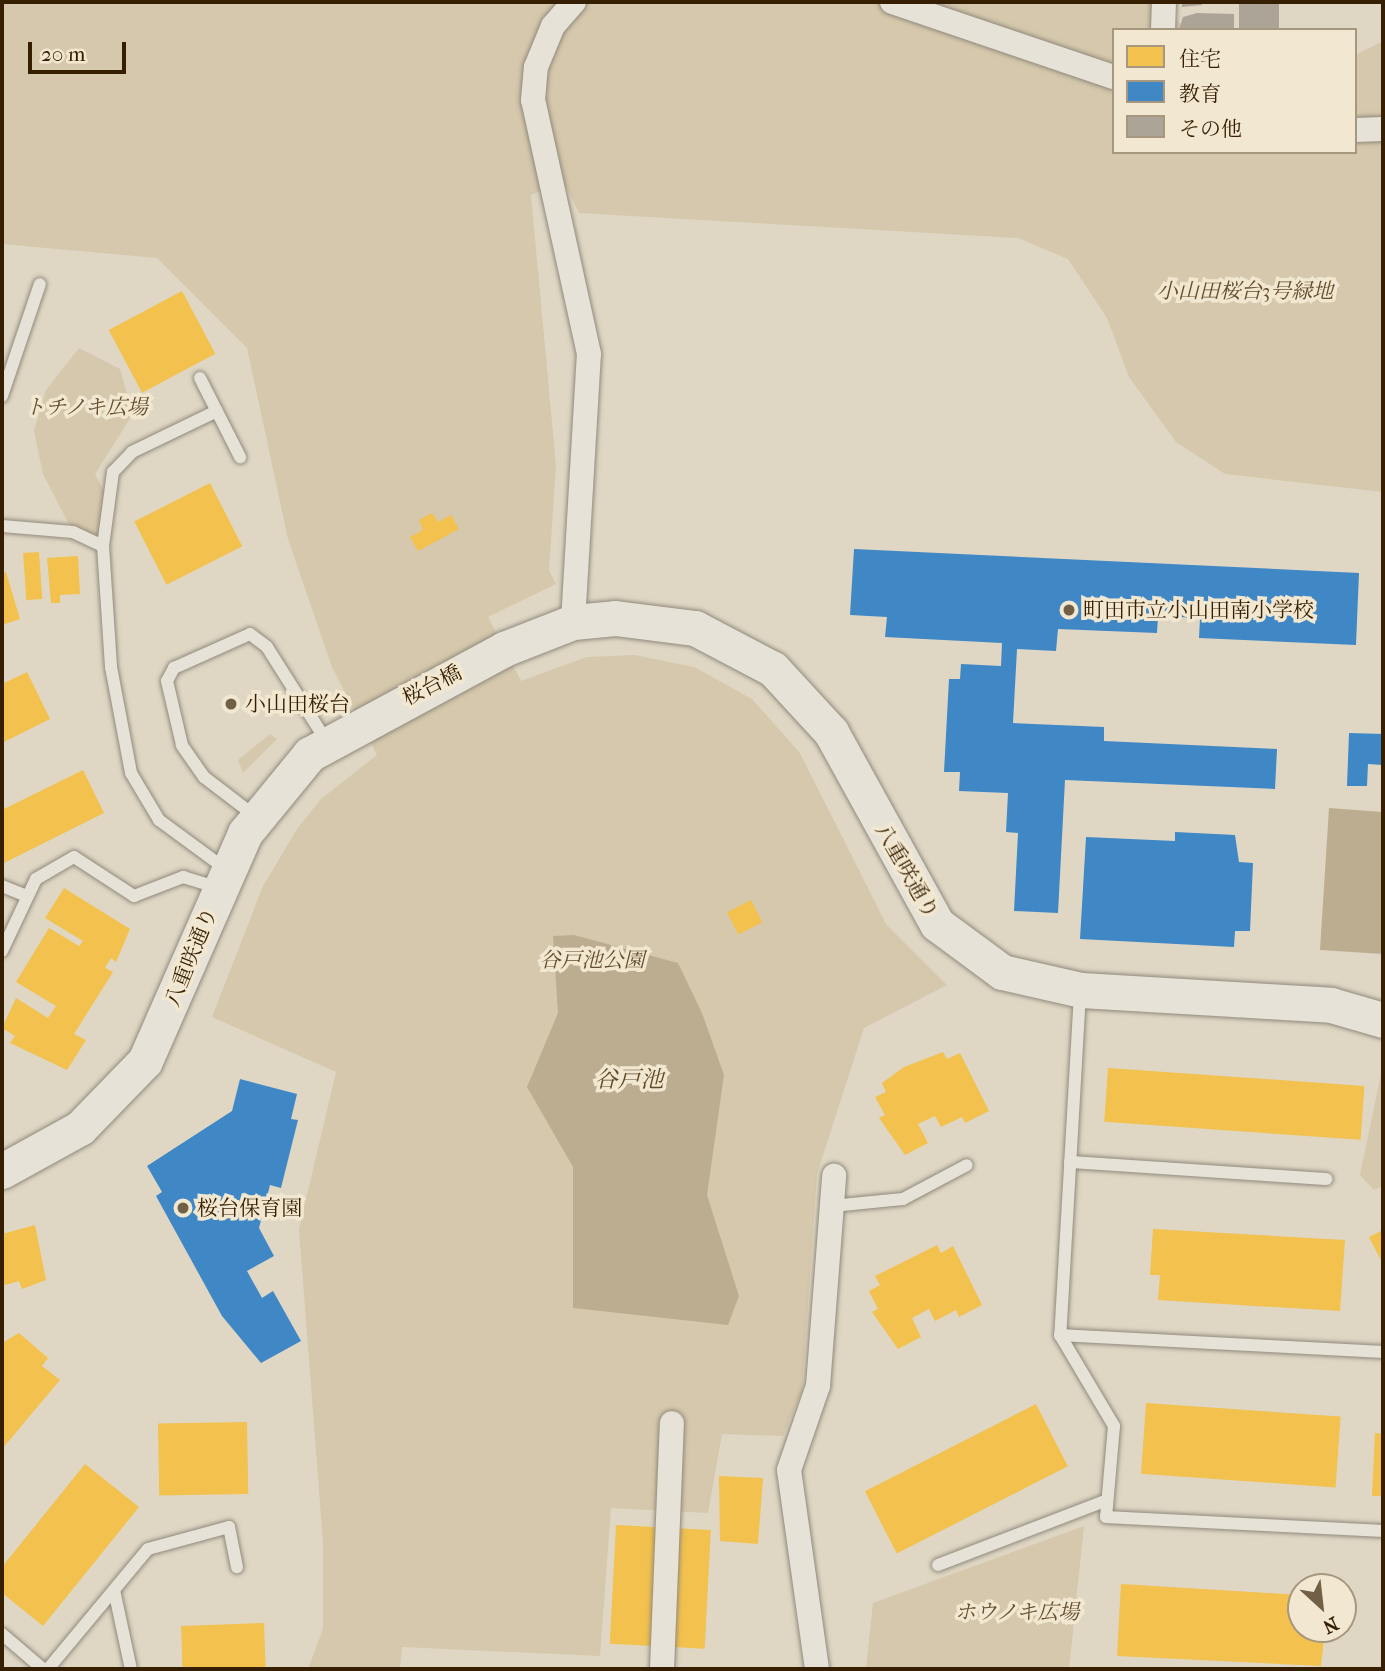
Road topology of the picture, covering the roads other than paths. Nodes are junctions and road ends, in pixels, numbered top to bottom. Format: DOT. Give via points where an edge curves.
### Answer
graph roads {
  1 [pos="573,2"];
  2 [pos="892,2"];
  3 [pos="1164,2"];
  4 [pos="1163,28"];
  5 [pos="1112,76"];
  6 [pos="1383,129"];
  7 [pos="1357,130"];
  8 [pos="40,284"];
  9 [pos="200,379"];
  10 [pos="2,396"];
  11 [pos="217,411"];
  12 [pos="240,457"];
  13 [pos="2,526"];
  14 [pos="103,545"];
  15 [pos="573,622"];
  16 [pos="504,649"];
  17 [pos="360,722"];
  18 [pos="327,742"];
  19 [pos="255,816"];
  20 [pos="223,879"];
  21 [pos="2,886"];
  22 [pos="27,896"];
  23 [pos="2,951"];
  24 [pos="1081,989"];
  25 [pos="1383,1020"];
  26 [pos="1070,1162"];
  27 [pos="967,1165"];
  28 [pos="2,1171"];
  29 [pos="834,1176"];
  30 [pos="1326,1179"];
  31 [pos="832,1206"];
  32 [pos="1060,1335"];
  33 [pos="1383,1352"];
  34 [pos="671,1423"];
  35 [pos="1107,1500"];
  36 [pos="1383,1531"];
  37 [pos="938,1565"];
  38 [pos="237,1567"];
  39 [pos="114,1590"];
  40 [pos="2,1634"];
  41 [pos="662,1663"];
  42 [pos="46,1669"];
  43 [pos="131,1669"];
  44 [pos="817,1669"];
  1 -- 15 [label="street" via="553,26 536,67 533,100 589,354"];
  2 -- 5 [label="street"];
  3 -- 4 [label="street"];
  6 -- 7 [label="street"];
  8 -- 10 [label="lane"];
  9 -- 11 [label="lane"];
  11 -- 12 [label="lane"];
  11 -- 14 [label="lane" via="132,452 113,472"];
  13 -- 14 [label="lane" via="73,532"];
  14 -- 20 [label="lane" via="111,667 131,773 159,820"];
  15 -- 16 [label="street, 八重咲通り"];
  15 -- 24 [label="street, 八重咲通り" via="615,618 695,628 773,669 831,732 915,894 956,944 1002,972"];
  16 -- 17 [label="street, 桜台橋"];
  17 -- 18 [label="street, 八重咲通り"];
  18 -- 19 [label="street, 八重咲通り"];
  18 -- 19 [label="lane" via="267,647 250,634 174,668 167,681 182,745 204,778"];
  19 -- 20 [label="street, 八重咲通り"];
  20 -- 22 [label="lane" via="183,877 134,896 74,857 36,878"];
  20 -- 28 [label="street, 八重咲通り" via="145,1061 80,1128"];
  21 -- 22 [label="lane"];
  22 -- 23 [label="lane"];
  24 -- 25 [label="street, 八重咲通り" via="1331,1005"];
  24 -- 26 [label="lane"];
  26 -- 30 [label="lane"];
  26 -- 32 [label="lane"];
  27 -- 31 [label="lane" via="903,1199"];
  29 -- 31 [label="street"];
  31 -- 44 [label="street" via="818,1386 789,1470"];
  32 -- 33 [label="lane"];
  32 -- 35 [label="lane" via="1114,1426"];
  34 -- 41 [label="street"];
  35 -- 36 [label="lane" via="1106,1517"];
  35 -- 37 [label="lane"];
  38 -- 39 [label="lane" via="229,1527 148,1549"];
  39 -- 42 [label="lane"];
  39 -- 43 [label="lane"];
  40 -- 42 [label="lane"];
}
